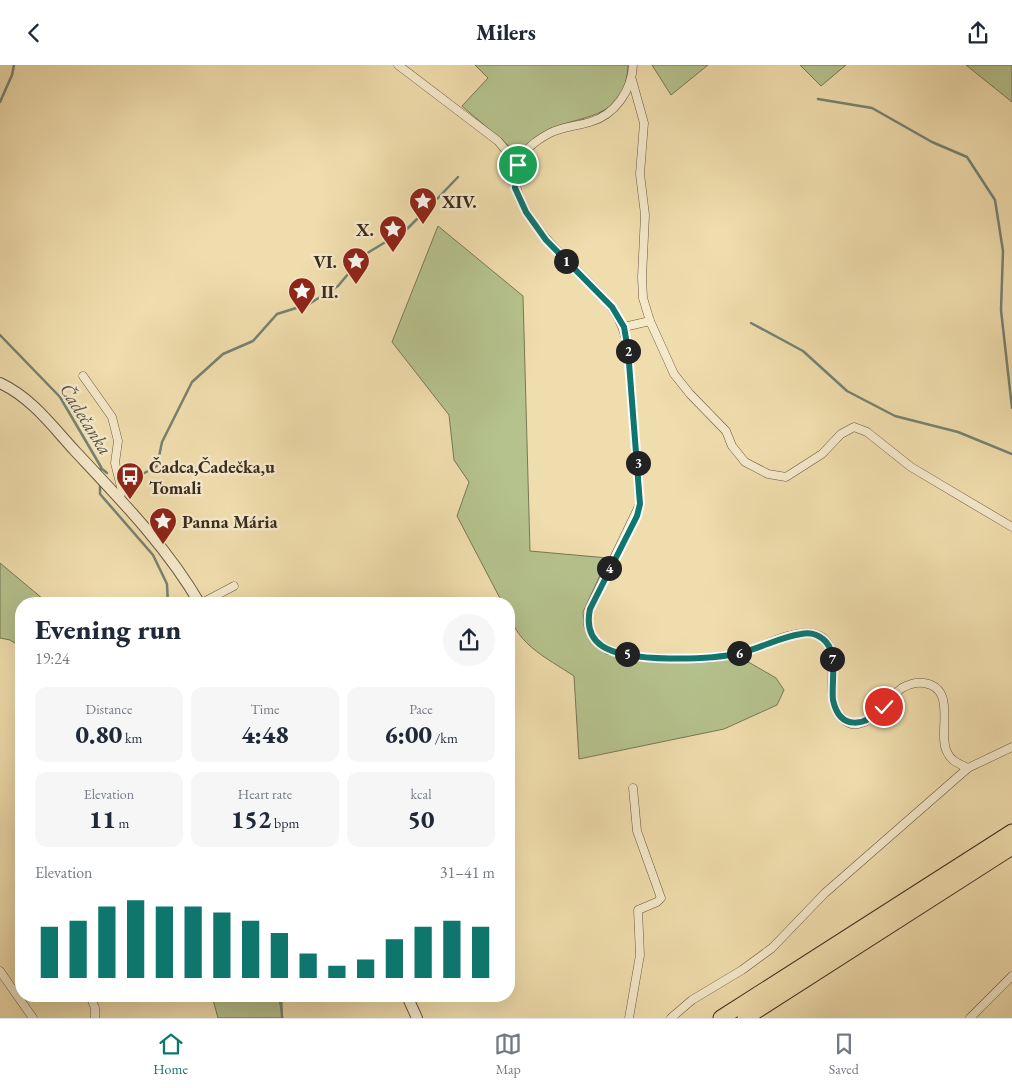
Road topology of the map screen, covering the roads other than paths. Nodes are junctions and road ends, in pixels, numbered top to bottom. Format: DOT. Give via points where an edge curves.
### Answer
graph roads {
  1 [pos="398,65"];
  2 [pos="633,65"];
  3 [pos="632,80"];
  4 [pos="518,165"];
  5 [pos="650,321"];
  6 [pos="624,327"];
  7 [pos="84,376"];
  8 [pos="0,383"];
  9 [pos="119,499"];
  10 [pos="1012,527"];
  11 [pos="234,586"];
  12 [pos="196,597"];
  13 [pos="213,597"];
  14 [pos="1012,747"];
  15 [pos="968,768"];
  16 [pos="633,788"];
  17 [pos="1012,832"];
  18 [pos="1012,847"];
  19 [pos="0,971"];
  20 [pos="1012,976"];
  21 [pos="15,992"];
  22 [pos="22,1002"];
  23 [pos="92,1002"];
  24 [pos="410,1002"];
  25 [pos="33,1018"];
  26 [pos="96,1018"];
  27 [pos="417,1018"];
  28 [pos="630,1018"];
  29 [pos="671,1018"];
  30 [pos="721,1018"];
  31 [pos="745,1018"];
  32 [pos="970,1018"];
  1 -- 4 [label="street" via="498,141"];
  2 -- 3 [label="street"];
  3 -- 4 [label="street" via="613,110 593,121 552,132 532,143"];
  3 -- 5 [label="street" via="644,123 640,174 645,215 642,277 643,298"];
  4 -- 6 [label="street" via="515,188 526,212 546,240 612,307"];
  5 -- 6 [label="street"];
  5 -- 10 [label="street" via="674,374 726,431 732,446 745,462 786,477 822,454 841,434 854,427 867,432 911,467"];
  6 -- 15 [label="street" via="640,504 590,609 589,627 597,642 619,653 695,658 743,653 804,633 819,636 832,653 833,700 841,717 858,723 870,720 904,687 927,684 940,694 944,703 947,753"];
  7 -- 9 [label="street" via="112,417 118,441 115,463 122,491"];
  8 -- 9 [label="street" via="34,405"];
  9 -- 12 [label="street" via="165,552"];
  11 -- 13 [label="street"];
  14 -- 15 [label="street"];
  15 -- 29 [label="street" via="825,893 772,948 692,1000"];
  16 -- 28 [label="street" via="638,831 661,898 638,910 640,955"];
  17 -- 30 [label="highway"];
  18 -- 31 [label="highway"];
  19 -- 21 [label="street"];
  20 -- 32 [label="street"];
  22 -- 25 [label="street"];
  23 -- 26 [label="street"];
  24 -- 27 [label="street"];
}
